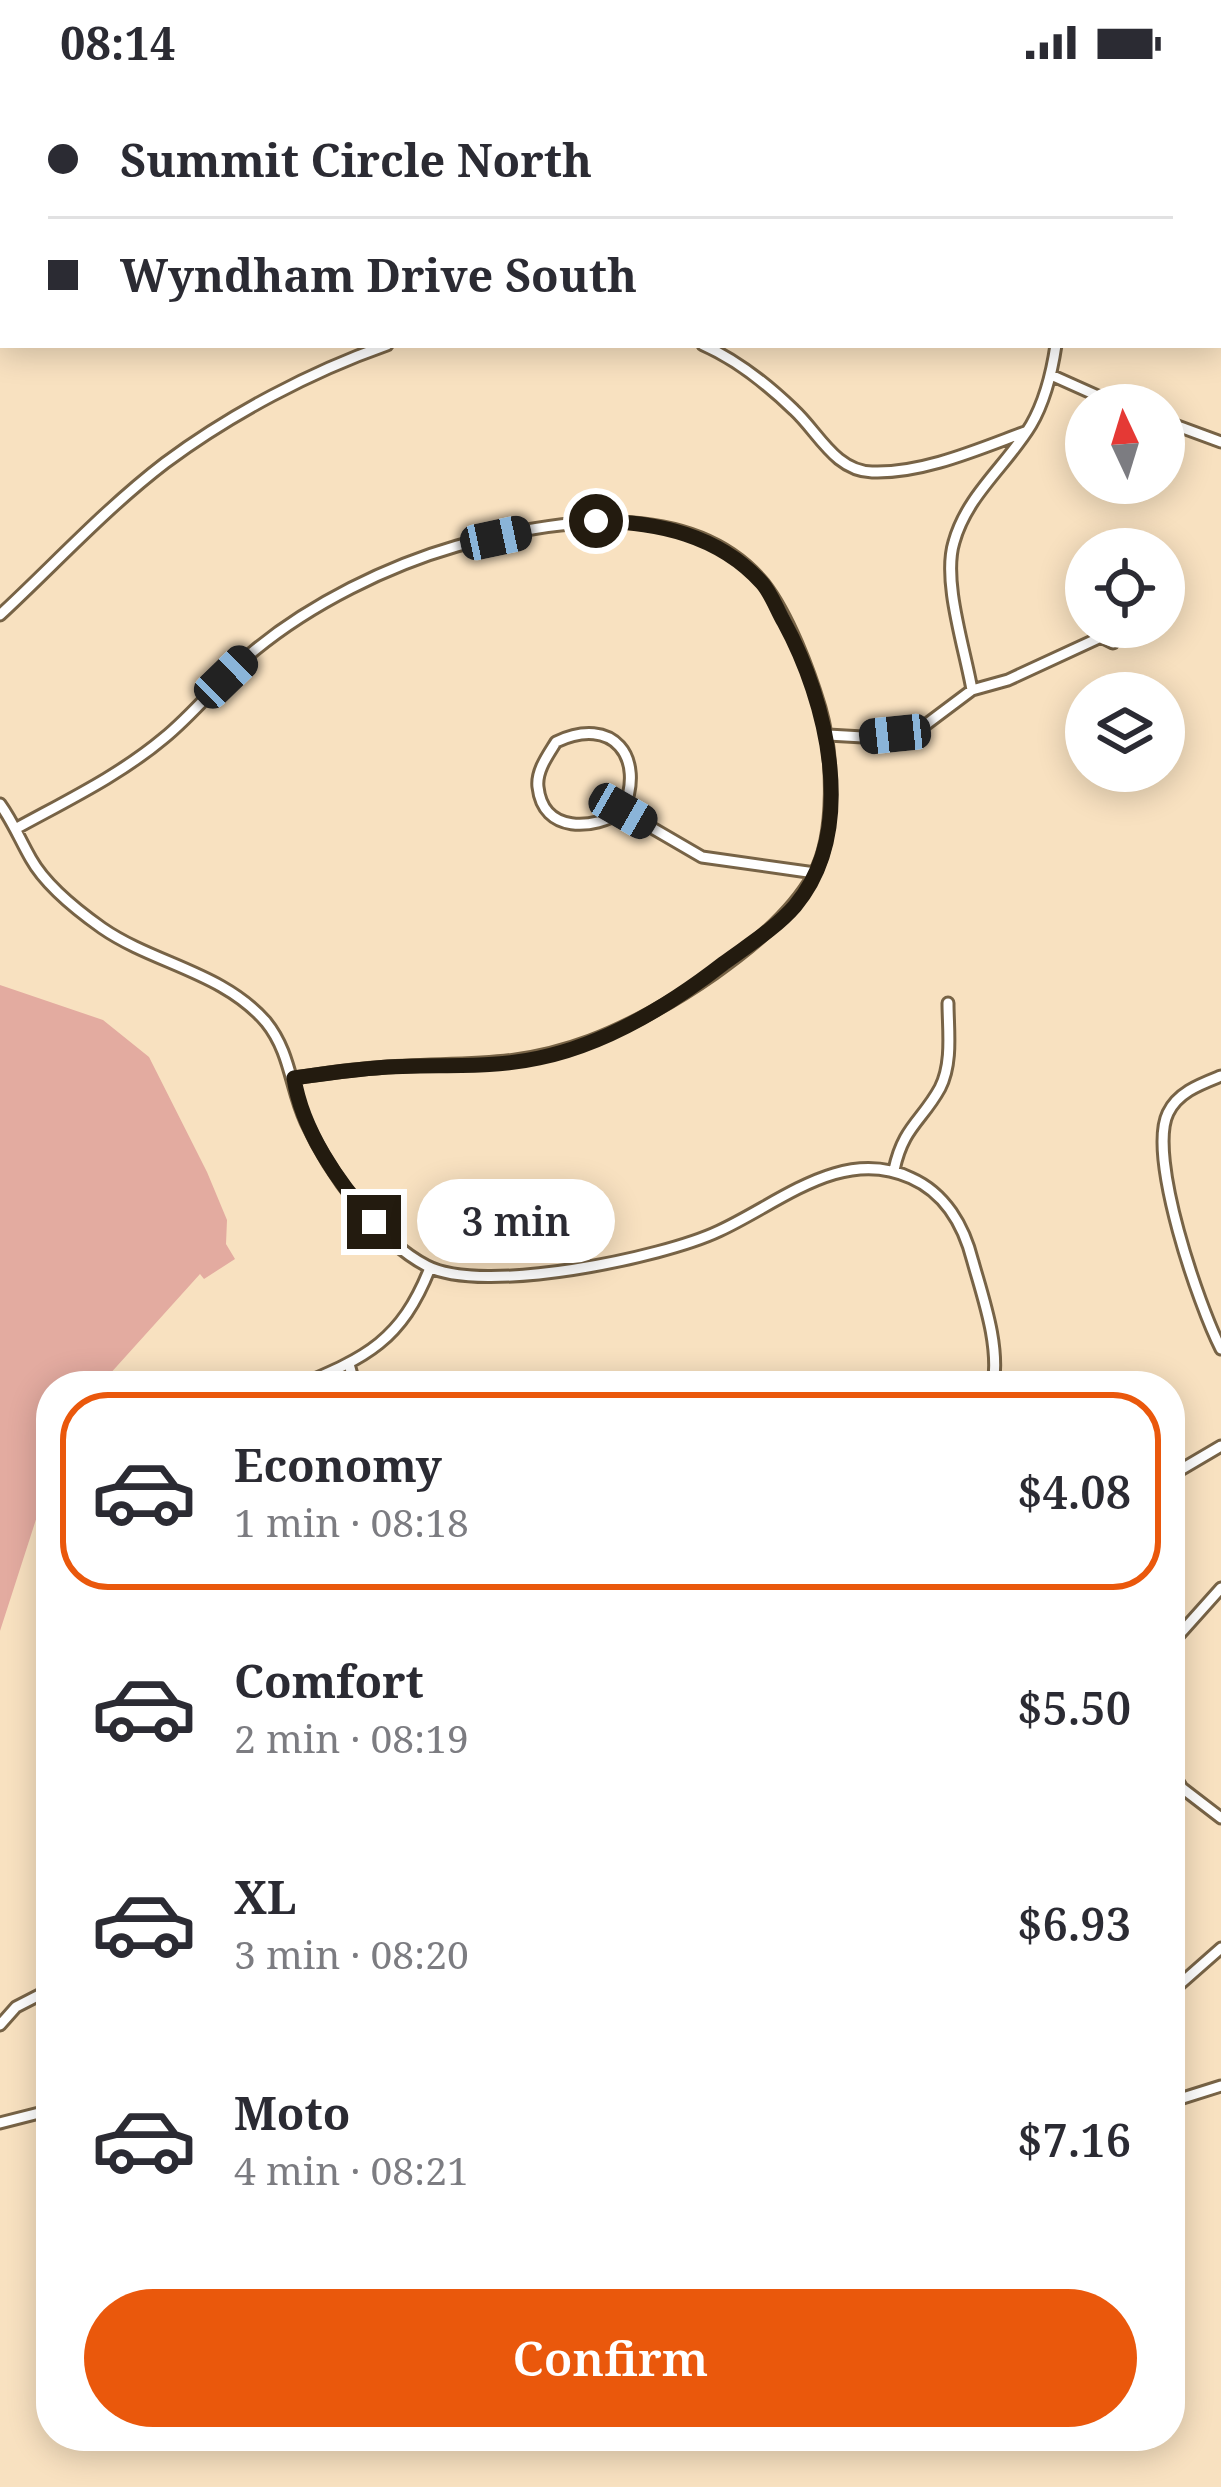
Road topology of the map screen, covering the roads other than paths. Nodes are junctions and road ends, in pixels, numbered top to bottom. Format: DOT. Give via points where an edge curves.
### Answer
graph roads {
  1 [pos="380,348"];
  2 [pos="711,348"];
  3 [pos="1055,348"];
  4 [pos="1051,374"];
  5 [pos="1073,384"];
  6 [pos="1185,429"];
  7 [pos="1025,432"];
  8 [pos="1221,442"];
  9 [pos="0,615"];
  10 [pos="1071,648"];
  11 [pos="972,690"];
  12 [pos="828,735"];
  13 [pos="0,804"];
  14 [pos="623,811"];
  15 [pos="17,828"];
  16 [pos="815,873"];
  17 [pos="948,1003"];
  18 [pos="1221,1076"];
  19 [pos="294,1078"];
  20 [pos="894,1170"];
  21 [pos="430,1268"];
  22 [pos="1217,1332"];
  23 [pos="1221,1349"];
  24 [pos="349,1364"];
  25 [pos="333,1371"];
  26 [pos="351,1371"];
  27 [pos="995,1371"];
  28 [pos="1221,1446"];
  29 [pos="1185,1466"];
  30 [pos="1221,1588"];
  31 [pos="1185,1628"];
  32 [pos="1185,1790"];
  33 [pos="1221,1817"];
  34 [pos="1221,1948"];
  35 [pos="1185,1980"];
  36 [pos="36,1997"];
  37 [pos="0,2025"];
  38 [pos="1221,2086"];
  39 [pos="1185,2097"];
  40 [pos="36,2114"];
  41 [pos="0,2123"];
  1 -- 9 [label="street" via="254,405 166,463"];
  2 -- 7 [label="street" via="794,410 840,461 868,472"];
  3 -- 4 [label="street"];
  4 -- 5 [label="street"];
  4 -- 7 [label="street"];
  6 -- 8 [label="street"];
  7 -- 11 [label="street" via="971,504 953,543 950,572"];
  10 -- 11 [label="street"];
  11 -- 12 [label="street" via="924,726"];
  12 -- 15 [label="street" via="811,677 764,585 696,537 646,522 596,521 454,547 323,605 256,649 121,771"];
  12 -- 16 [label="street" via="828,838"];
  13 -- 15 [label="street"];
  14 -- 14 [label="street" via="633,770 625,750 595,734 556,742 538,786 550,811 578,826"];
  14 -- 16 [label="street" via="702,857"];
  15 -- 19 [label="street" via="32,863 103,928 235,993 266,1022"];
  16 -- 19 [label="street" via="794,907 689,990 592,1040 541,1058"];
  17 -- 20 [label="street" via="948,1064 900,1144"];
  18 -- 22 [label="street" via="1187,1090 1168,1113 1161,1145 1167,1186"];
  19 -- 21 [label="street" via="307,1124 356,1203"];
  20 -- 21 [label="street" via="854,1167 822,1177 716,1233 611,1264 472,1276"];
  20 -- 27 [label="street" via="930,1186 954,1214 988,1318"];
  21 -- 24 [label="street" via="393,1333"];
  22 -- 23 [label="street"];
  24 -- 25 [label="street"];
  24 -- 26 [label="street"];
  28 -- 29 [label="street"];
  30 -- 31 [label="street"];
  32 -- 33 [label="street"];
  34 -- 35 [label="street"];
  36 -- 37 [label="street"];
  38 -- 39 [label="street"];
  40 -- 41 [label="street"];
}
